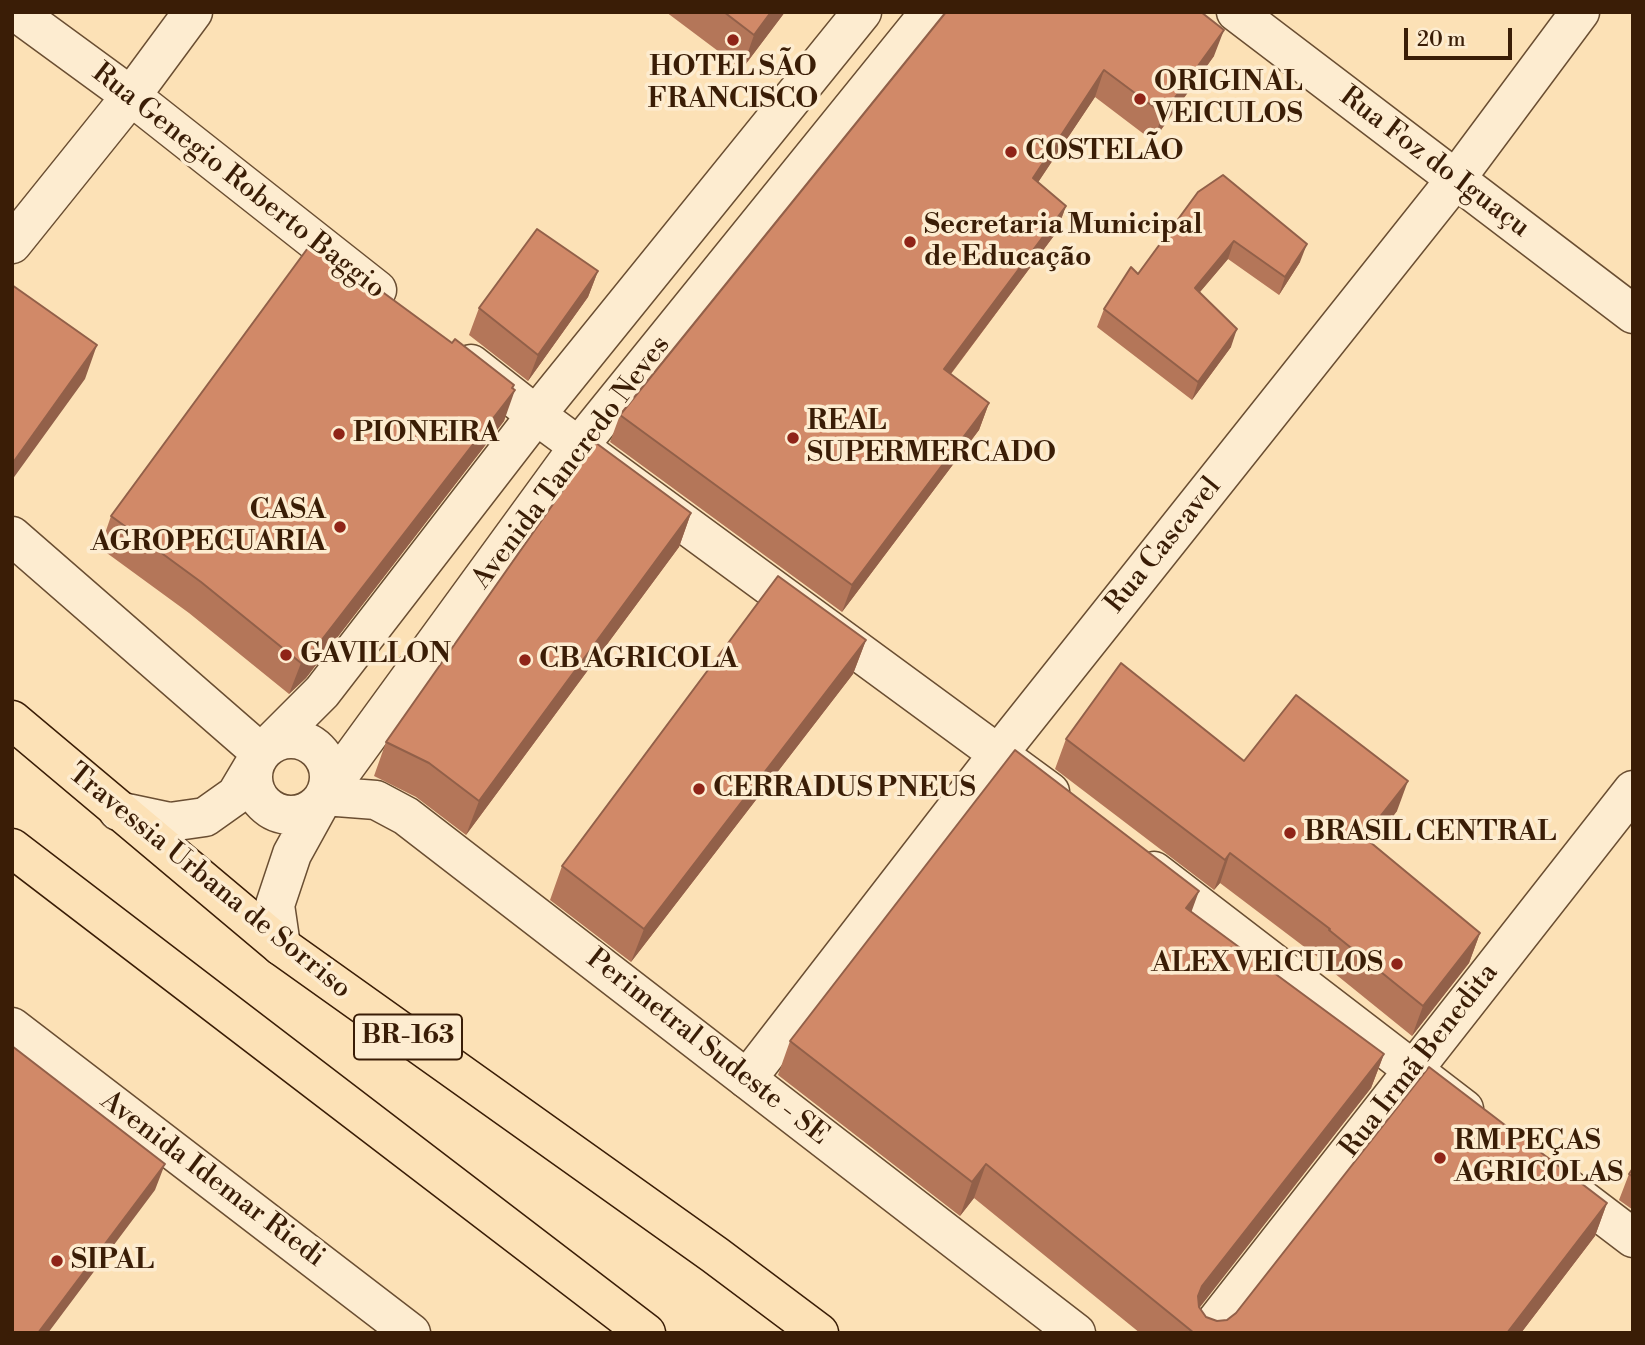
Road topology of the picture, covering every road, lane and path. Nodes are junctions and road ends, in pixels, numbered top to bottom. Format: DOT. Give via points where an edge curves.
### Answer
graph roads {
  1 [pos="16,12"];
  2 [pos="193,12"];
  3 [pos="862,12"];
  4 [pos="930,12"];
  5 [pos="1236,12"];
  6 [pos="1580,12"];
  7 [pos="131,96"];
  8 [pos="1455,180"];
  9 [pos="12,244"];
  10 [pos="404,312"];
  11 [pos="1633,314"];
  12 [pos="448,346"];
  13 [pos="536,415"];
  14 [pos="579,446"];
  15 [pos="12,536"];
  16 [pos="12,720"];
  17 [pos="999,752"];
  18 [pos="261,753"];
  19 [pos="1633,790"];
  20 [pos="324,796"];
  21 [pos="118,811"];
  22 [pos="1075,811"];
  23 [pos="12,848"];
  24 [pos="1130,853"];
  25 [pos="281,946"];
  26 [pos="12,1027"];
  27 [pos="1413,1070"];
  28 [pos="747,1079"];
  29 [pos="1490,1129"];
  30 [pos="1534,1163"];
  31 [pos="1633,1238"];
  32 [pos="411,1333"];
  33 [pos="646,1333"];
  34 [pos="819,1333"];
  35 [pos="1076,1333"];
  36 [pos="1207,1333"];
  1 -- 7 [label="street, Rua Genegio Roberto Baggio"];
  2 -- 7 [label="street"];
  3 -- 13 [label="street, Avenida Tancredo Neves"];
  4 -- 14 [label="street, Avenida Tancredo Neves"];
  5 -- 8 [label="street, Rua Foz do Iguaçu"];
  6 -- 8 [label="street, Rua Cascavel"];
  7 -- 9 [label="street"];
  7 -- 10 [label="street, Rua Genegio Roberto Baggio"];
  8 -- 11 [label="street, Rua Foz do Iguaçu"];
  8 -- 17 [label="street, Rua Cascavel"];
  12 -- 13 [label="street"];
  13 -- 14 [label="street"];
  13 -- 18 [label="street, Avenida Tancredo Neves" via="322,692"];
  14 -- 17 [label="street"];
  14 -- 20 [label="street, Avenida Tancredo Neves"];
  15 -- 18 [label="street"];
  16 -- 21 [label="highway, Travessia Urbana de Sorriso / BR-163"];
  17 -- 22 [label="street"];
  17 -- 28 [label="street, Rua Cascavel"];
  18 -- 20 [label="street" via="282,740 295,739 317,749 329,772"];
  18 -- 20 [label="street" via="252,776 260,801 269,809 281,815 306,813"];
  18 -- 21 [label="street, Avenida Tancredo Neves" via="236,795 205,817 170,822"];
  19 -- 27 [label="street, Rua Irmã Benedita"];
  20 -- 25 [label="street, Avenida Tancredo Neves" via="292,854 275,905"];
  20 -- 28 [label="street, Perimetral Sudeste - SE" via="376,800 406,816"];
  21 -- 25 [label="highway, Travessia Urbana de Sorriso / BR-163"];
  23 -- 33 [label="highway, BR-163"];
  24 -- 27 [label="street"];
  25 -- 34 [label="highway, Travessia Urbana de Sorriso / BR-163"];
  26 -- 32 [label="street, Avenida Idemar Riedi"];
  27 -- 29 [label="street"];
  27 -- 36 [label="street, Rua Irmã Benedita"];
  28 -- 35 [label="street, Perimetral Sudeste - SE"];
  30 -- 31 [label="street"];
}
